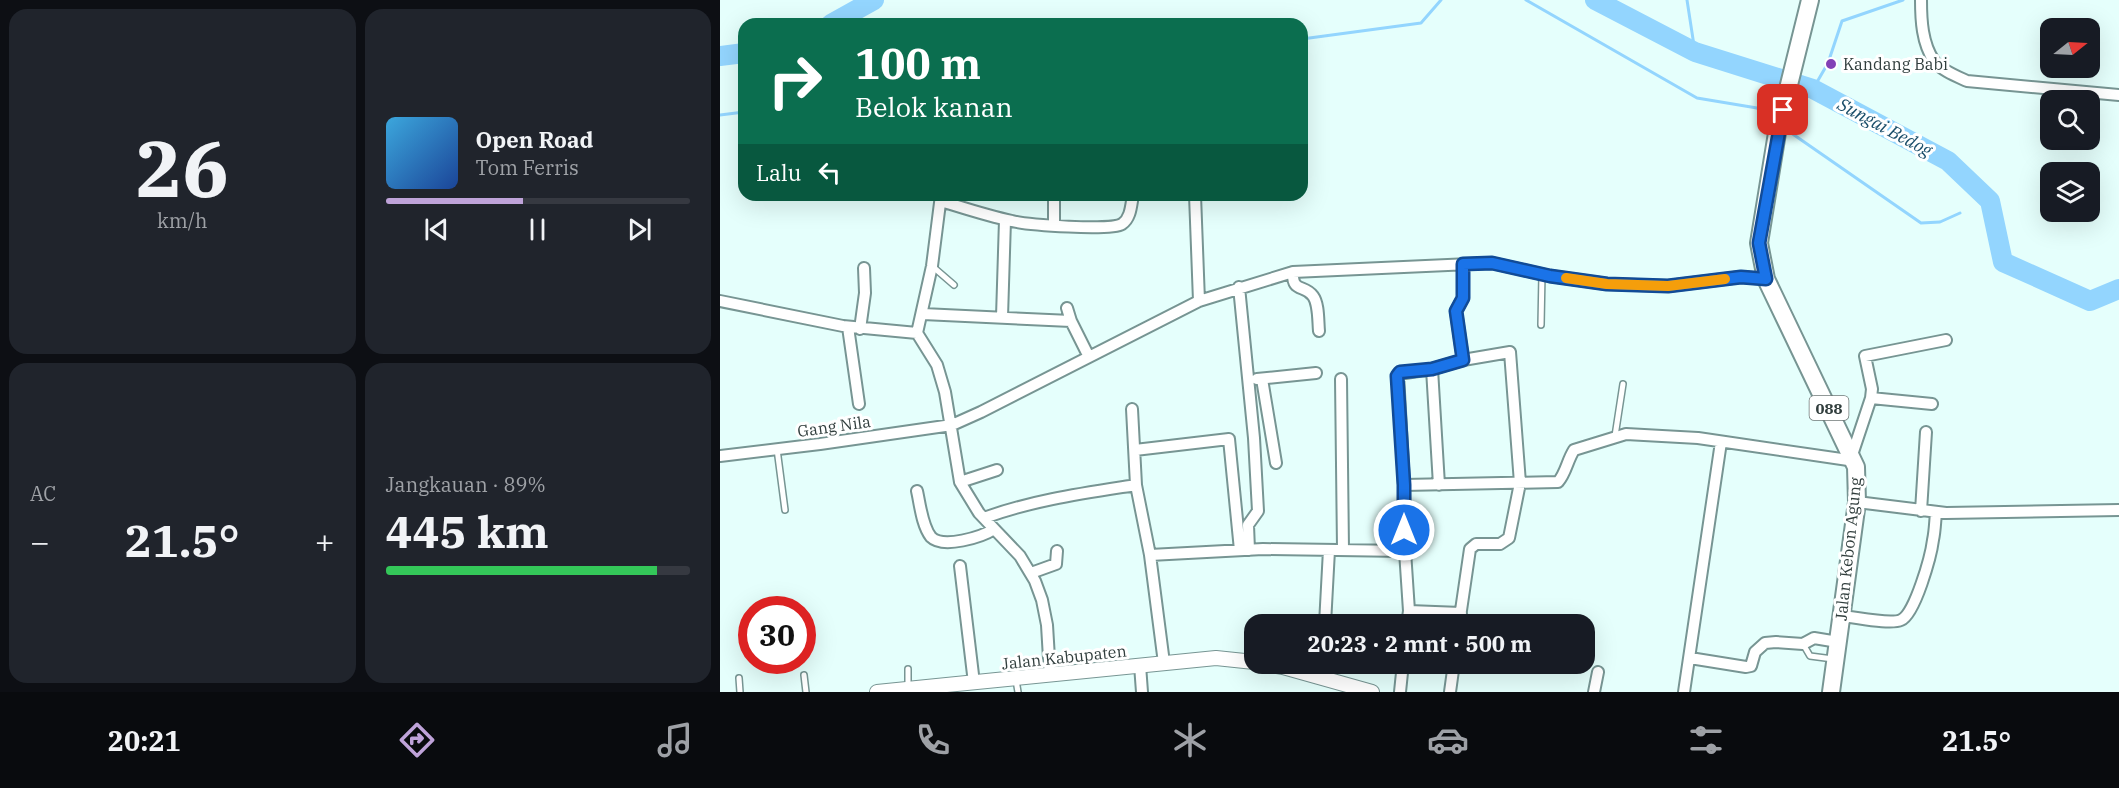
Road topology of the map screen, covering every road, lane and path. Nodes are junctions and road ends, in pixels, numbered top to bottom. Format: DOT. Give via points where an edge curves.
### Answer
graph roads {
  1 [pos="1810,0"];
  2 [pos="1921,0"];
  3 [pos="2119,95"];
  4 [pos="941,201"];
  5 [pos="950,201"];
  6 [pos="1054,201"];
  7 [pos="1132,201"];
  8 [pos="1195,201"];
  9 [pos="1005,220"];
  10 [pos="1054,225"];
  11 [pos="1463,264"];
  12 [pos="932,266"];
  13 [pos="864,268"];
  14 [pos="1293,272"];
  15 [pos="1542,274"];
  16 [pos="1766,279"];
  17 [pos="954,285"];
  18 [pos="1239,287"];
  19 [pos="720,301"];
  20 [pos="1199,301"];
  21 [pos="1067,308"];
  22 [pos="923,314"];
  23 [pos="1002,316"];
  24 [pos="1071,321"];
  25 [pos="1541,325"];
  26 [pos="848,327"];
  27 [pos="860,329"];
  28 [pos="1319,331"];
  29 [pos="917,333"];
  30 [pos="1946,340"];
  31 [pos="1089,357"];
  32 [pos="1463,360"];
  33 [pos="1432,369"];
  34 [pos="1316,373"];
  35 [pos="1262,379"];
  36 [pos="1248,380"];
  37 [pos="1341,380"];
  38 [pos="1623,384"];
  39 [pos="1870,398"];
  40 [pos="859,404"];
  41 [pos="1932,404"];
  42 [pos="1132,409"];
  43 [pos="952,425"];
  44 [pos="1926,432"];
  45 [pos="1615,436"];
  46 [pos="1271,437"];
  47 [pos="1254,438"];
  48 [pos="1721,442"];
  49 [pos="777,449"];
  50 [pos="1135,450"];
  51 [pos="720,456"];
  52 [pos="1853,458"];
  53 [pos="1276,463"];
  54 [pos="997,470"];
  55 [pos="960,482"];
  56 [pos="1520,483"];
  57 [pos="1136,485"];
  58 [pos="1404,485"];
  59 [pos="1439,485"];
  60 [pos="917,491"];
  61 [pos="1857,502"];
  62 [pos="785,510"];
  63 [pos="2119,510"];
  64 [pos="1921,512"];
  65 [pos="1936,513"];
  66 [pos="984,518"];
  67 [pos="994,529"];
  68 [pos="1343,549"];
  69 [pos="1057,550"];
  70 [pos="1244,550"];
  71 [pos="1329,550"];
  72 [pos="1405,551"];
  73 [pos="1150,555"];
  74 [pos="960,566"];
  75 [pos="1031,573"];
  76 [pos="1409,611"];
  77 [pos="1326,614"];
  78 [pos="1409,614"];
  79 [pos="1428,614"];
  80 [pos="1461,614"];
  81 [pos="1842,616"];
  82 [pos="1838,642"];
  83 [pos="1803,644"];
  84 [pos="1690,658"];
  85 [pos="1836,660"];
  86 [pos="1244,661"];
  87 [pos="1164,663"];
  88 [pos="1140,665"];
  89 [pos="908,669"];
  90 [pos="1598,672"];
  91 [pos="1308,674"];
  92 [pos="1402,674"];
  93 [pos="1452,674"];
  94 [pos="804,675"];
  95 [pos="1050,675"];
  96 [pos="739,678"];
  97 [pos="974,683"];
  98 [pos="1017,685"];
  99 [pos="909,689"];
  100 [pos="931,690"];
  101 [pos="741,692"];
  102 [pos="806,692"];
  103 [pos="877,692"];
  104 [pos="1142,692"];
  105 [pos="1372,692"];
  106 [pos="1400,692"];
  107 [pos="1450,692"];
  108 [pos="1594,692"];
  109 [pos="1684,692"];
  110 [pos="1831,692"];
  1 -- 16 [label="main road, Jalan Kebon Agung / 088" via="1778,134 1759,243"];
  2 -- 3 [label="street" via="1925,41 1935,62 1967,81"];
  4 -- 12 [label="street"];
  5 -- 9 [label="street"];
  6 -- 10 [label="street"];
  7 -- 10 [label="street" via="1128,217 1118,226"];
  8 -- 20 [label="street"];
  9 -- 10 [label="street"];
  9 -- 23 [label="street"];
  11 -- 14 [label="street, Gang Nila"];
  11 -- 15 [label="street, Gang Nila" via="1492,263"];
  11 -- 32 [label="street" via="1463,298 1456,311"];
  12 -- 17 [label="lane"];
  12 -- 22 [label="street"];
  13 -- 27 [label="street"];
  14 -- 18 [label="street, Gang Nila"];
  14 -- 28 [label="street" via="1294,284 1315,300"];
  15 -- 16 [label="street, Gang Nila" via="1618,285 1668,286 1741,277"];
  15 -- 25 [label="lane"];
  16 -- 52 [label="main road, Jalan Kebon Agung / 088"];
  18 -- 20 [label="street, Gang Nila"];
  18 -- 36 [label="street"];
  19 -- 26 [label="street"];
  20 -- 31 [label="street, Gang Nila"];
  21 -- 24 [label="street"];
  22 -- 23 [label="street"];
  22 -- 29 [label="street"];
  23 -- 24 [label="street"];
  24 -- 31 [label="street"];
  26 -- 27 [label="street"];
  26 -- 40 [label="street"];
  27 -- 29 [label="street"];
  29 -- 43 [label="street" via="937,365"];
  30 -- 39 [label="street" via="1865,356 1872,389"];
  31 -- 43 [label="street, Gang Nila"];
  32 -- 33 [label="street"];
  32 -- 56 [label="street" via="1508,351 1511,355"];
  33 -- 58 [label="street" via="1400,372 1397,376"];
  33 -- 59 [label="street"];
  34 -- 35 [label="street"];
  35 -- 36 [label="street"];
  35 -- 46 [label="street"];
  36 -- 47 [label="street"];
  37 -- 68 [label="street"];
  38 -- 45 [label="lane"];
  39 -- 41 [label="street"];
  39 -- 52 [label="street"];
  42 -- 50 [label="street"];
  43 -- 49 [label="street, Gang Nila"];
  43 -- 55 [label="street"];
  44 -- 64 [label="street"];
  45 -- 48 [label="street"];
  45 -- 56 [label="street" via="1574,450 1558,482"];
  46 -- 47 [label="street"];
  46 -- 53 [label="street"];
  47 -- 70 [label="street" via="1258,511 1248,525"];
  48 -- 52 [label="street"];
  48 -- 84 [label="street"];
  49 -- 51 [label="street, Gang Nila"];
  49 -- 62 [label="lane"];
  50 -- 57 [label="street"];
  50 -- 70 [label="street" via="1229,439"];
  52 -- 61 [label="main road, Jalan Kebon Agung / 088"];
  54 -- 55 [label="street"];
  55 -- 66 [label="street"];
  56 -- 59 [label="street"];
  56 -- 80 [label="street" via="1509,537 1500,544 1476,544 1470,549"];
  57 -- 66 [label="street" via="1011,508"];
  57 -- 73 [label="street"];
  58 -- 59 [label="street"];
  58 -- 72 [label="street"];
  60 -- 67 [label="street" via="931,536 939,542 971,538"];
  61 -- 64 [label="street"];
  61 -- 81 [label="main road, Jalan Kebon Agung / 088"];
  63 -- 65 [label="street"];
  64 -- 65 [label="street"];
  65 -- 81 [label="street" via="1930,555 1907,617 1894,622"];
  66 -- 67 [label="street"];
  67 -- 75 [label="street"];
  68 -- 71 [label="street"];
  68 -- 72 [label="street"];
  69 -- 75 [label="street" via="1056,564"];
  70 -- 71 [label="street"];
  70 -- 73 [label="street"];
  71 -- 77 [label="street"];
  72 -- 76 [label="street"];
  73 -- 87 [label="street"];
  74 -- 97 [label="street"];
  75 -- 95 [label="street" via="1047,625"];
  76 -- 78 [label="street"];
  76 -- 79 [label="street"];
  81 -- 82 [label="main road, Jalan Kebon Agung / 088"];
  82 -- 83 [label="street" via="1814,638"];
  82 -- 85 [label="main road, Jalan Kebon Agung / 088"];
  83 -- 84 [label="street" via="1765,643 1755,652 1751,666 1746,667"];
  83 -- 85 [label="lane" via="1810,657"];
  84 -- 109 [label="street"];
  85 -- 110 [label="main road, Jalan Kebon Agung / 088"];
  86 -- 87 [label="main road, Jalan Kabupaten" via="1216,658"];
  87 -- 88 [label="main road, Jalan Kabupaten"];
  88 -- 95 [label="main road, Jalan Kabupaten"];
  88 -- 104 [label="street"];
  89 -- 99 [label="lane"];
  90 -- 108 [label="street"];
  91 -- 105 [label="main road"];
  92 -- 106 [label="street"];
  93 -- 107 [label="street"];
  94 -- 102 [label="lane"];
  95 -- 98 [label="main road, Jalan Kabupaten"];
  96 -- 101 [label="lane"];
  97 -- 98 [label="main road, Jalan Kabupaten"];
  97 -- 100 [label="main road, Jalan Kabupaten"];
  99 -- 100 [label="main road, Jalan Kabupaten"];
  99 -- 103 [label="main road, Jalan Kabupaten"];
}
